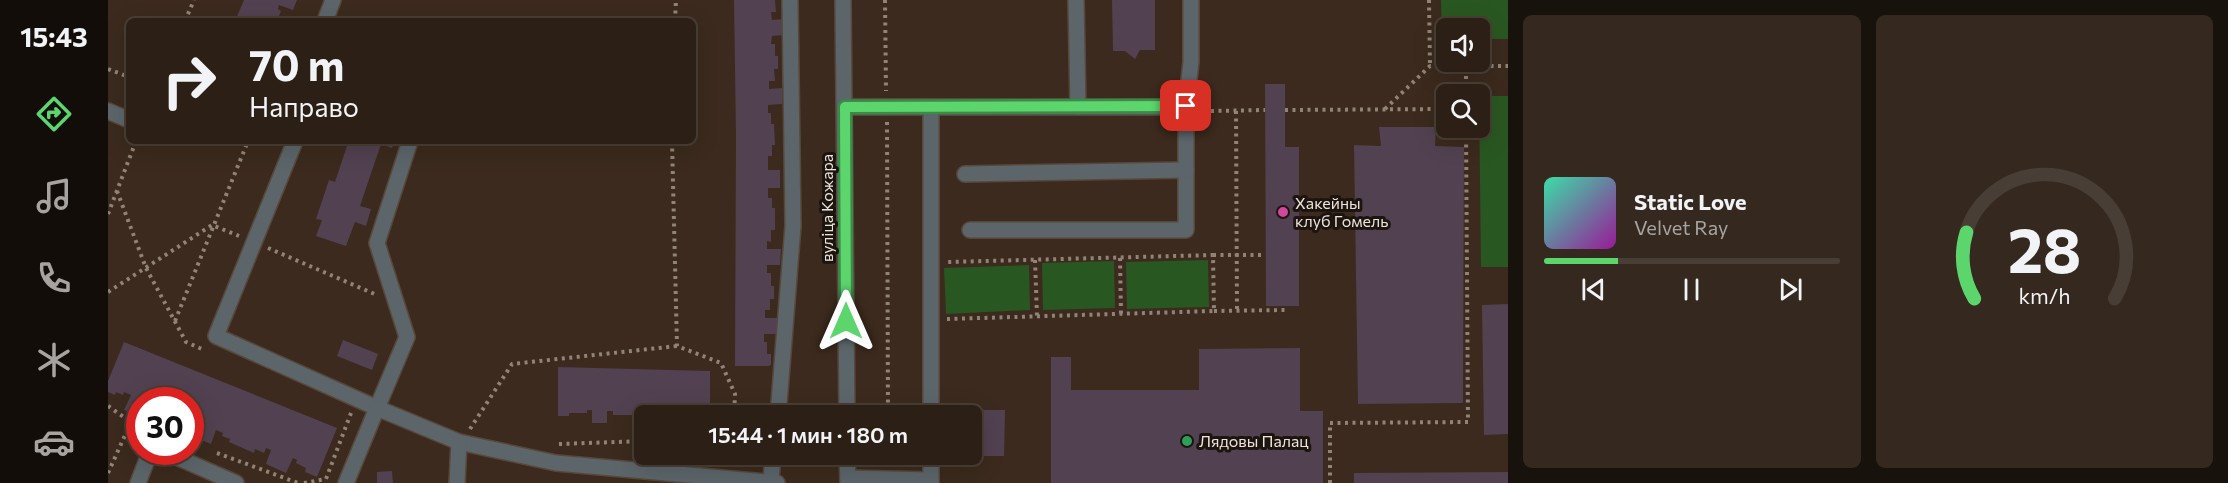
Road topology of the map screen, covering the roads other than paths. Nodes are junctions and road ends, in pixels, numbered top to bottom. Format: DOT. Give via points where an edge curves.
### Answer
graph roads {
  1 [pos="333,0"];
  2 [pos="790,0"];
  3 [pos="843,0"];
  4 [pos="1076,0"];
  5 [pos="1191,0"];
  6 [pos="326,18"];
  7 [pos="1186,106"];
  8 [pos="845,107"];
  9 [pos="931,107"];
  10 [pos="1078,107"];
  11 [pos="108,111"];
  12 [pos="126,119"];
  13 [pos="294,144"];
  14 [pos="409,144"];
  15 [pos="1186,170"];
  16 [pos="965,174"];
  17 [pos="970,230"];
  18 [pos="779,405"];
  19 [pos="847,405"];
  20 [pos="931,405"];
  21 [pos="378,408"];
  22 [pos="459,442"];
  23 [pos="145,465"];
  24 [pos="195,465"];
  25 [pos="773,465"];
  26 [pos="847,465"];
  27 [pos="931,465"];
  28 [pos="848,481"];
  29 [pos="932,481"];
  30 [pos="774,482"];
  31 [pos="138,483"];
  32 [pos="236,483"];
  33 [pos="346,483"];
  34 [pos="457,483"];
  1 -- 6 [label="street"];
  2 -- 18 [label="street" via="792,226"];
  3 -- 8 [label="street, вуліца Кожара"];
  4 -- 10 [label="street"];
  5 -- 7 [label="street"];
  7 -- 10 [label="street"];
  7 -- 15 [label="street"];
  8 -- 9 [label="street"];
  8 -- 19 [label="street, вуліца Кожара"];
  9 -- 10 [label="street"];
  9 -- 20 [label="street"];
  11 -- 12 [label="street"];
  13 -- 21 [label="street" via="216,336"];
  14 -- 21 [label="street" via="377,243 407,337"];
  15 -- 16 [label="street"];
  15 -- 17 [label="street" via="1186,230"];
  21 -- 22 [label="street"];
  21 -- 33 [label="street"];
  22 -- 30 [label="street" via="556,463"];
  22 -- 34 [label="street"];
  23 -- 31 [label="street"];
  24 -- 32 [label="street"];
  25 -- 30 [label="street"];
  26 -- 28 [label="street"];
  27 -- 29 [label="street"];
  28 -- 29 [label="street"];
}
